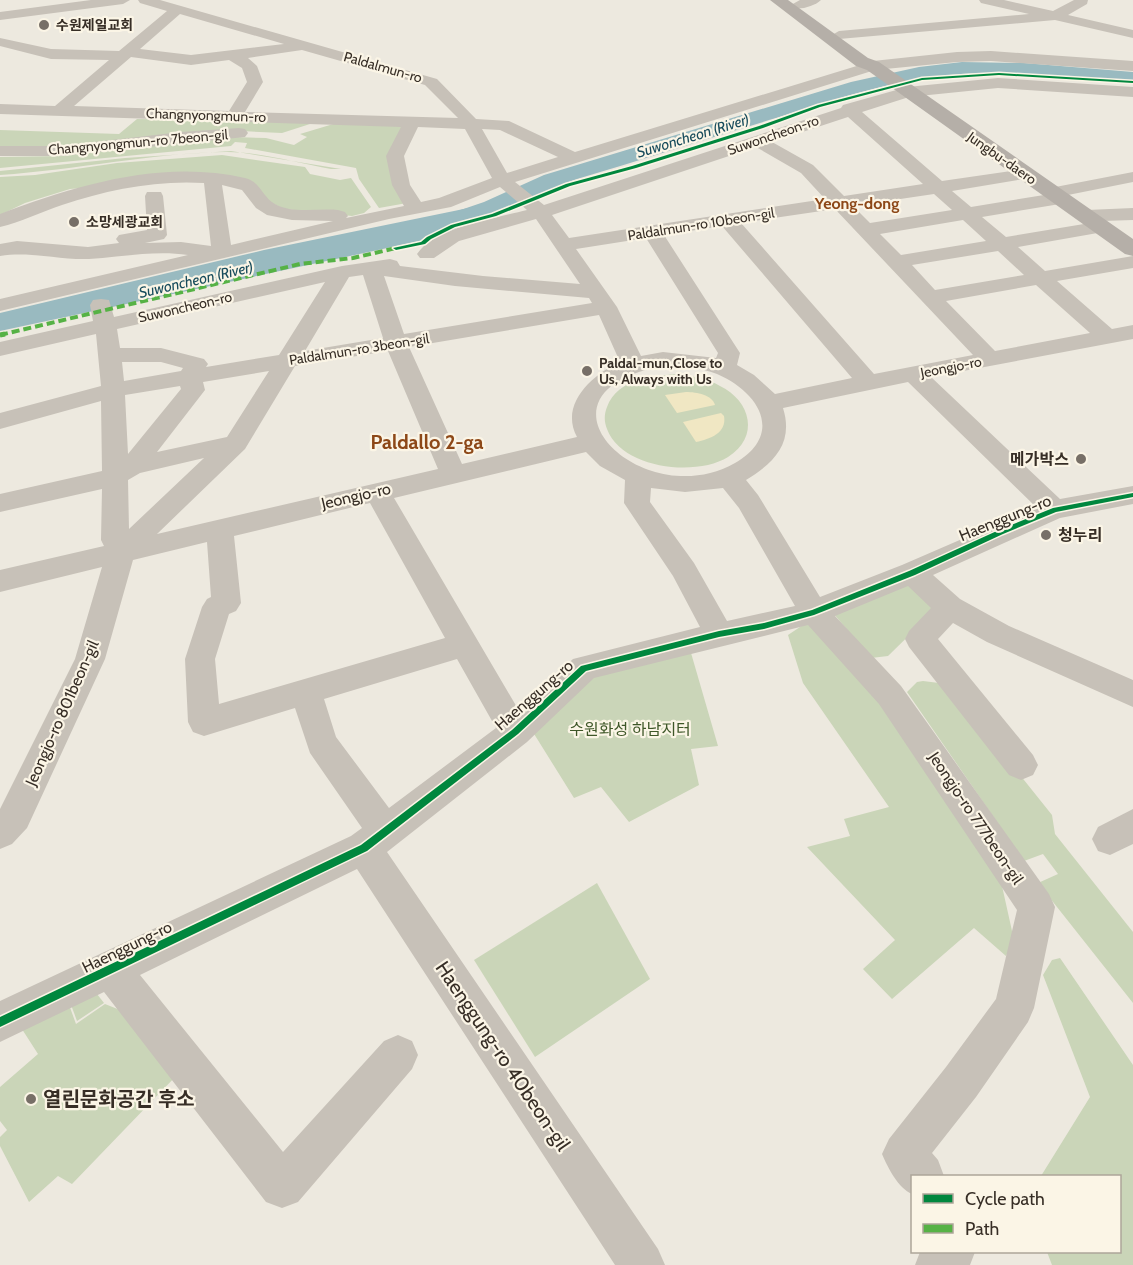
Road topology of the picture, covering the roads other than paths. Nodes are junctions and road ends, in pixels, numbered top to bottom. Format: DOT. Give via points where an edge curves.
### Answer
graph roads {
  1 [pos="123,0"];
  2 [pos="145,0"];
  3 [pos="778,0"];
  4 [pos="814,0"];
  5 [pos="986,0"];
  6 [pos="794,2"];
  7 [pos="1084,2"];
  8 [pos="178,9"];
  9 [pos="0,16"];
  10 [pos="1055,16"];
  11 [pos="1133,34"];
  12 [pos="839,35"];
  13 [pos="0,42"];
  14 [pos="307,45"];
  15 [pos="126,54"];
  16 [pos="232,56"];
  17 [pos="1133,66"];
  18 [pos="1110,67"];
  19 [pos="875,68"];
  20 [pos="1133,77"];
  21 [pos="905,90"];
  22 [pos="1129,94"];
  23 [pos="0,109"];
  24 [pos="849,109"];
  25 [pos="59,111"];
  26 [pos="234,116"];
  27 [pos="345,119"];
  28 [pos="413,121"];
  29 [pos="470,123"];
  30 [pos="757,141"];
  31 [pos="0,151"];
  32 [pos="573,159"];
  33 [pos="1024,174"];
  34 [pos="212,177"];
  35 [pos="1133,177"];
  36 [pos="504,182"];
  37 [pos="937,188"];
  38 [pos="154,196"];
  39 [pos="1056,196"];
  40 [pos="839,203"];
  41 [pos="415,209"];
  42 [pos="538,209"];
  43 [pos="1133,214"];
  44 [pos="967,215"];
  45 [pos="378,217"];
  46 [pos="727,220"];
  47 [pos="0,221"];
  48 [pos="1094,222"];
  49 [pos="651,231"];
  50 [pos="866,231"];
  51 [pos="157,235"];
  52 [pos="1001,244"];
  53 [pos="220,245"];
  54 [pos="563,245"];
  55 [pos="1,249"];
  56 [pos="49,249"];
  57 [pos="1133,249"];
  58 [pos="896,262"];
  59 [pos="1133,262"];
  60 [pos="371,267"];
  61 [pos="342,272"];
  62 [pos="1040,278"];
  63 [pos="447,279"];
  64 [pos="96,283"];
  65 [pos="931,297"];
  66 [pos="382,299"];
  67 [pos="600,299"];
  68 [pos="0,305"];
  69 [pos="106,325"];
  70 [pos="1133,332"];
  71 [pos="1106,336"];
  72 [pos="396,343"];
  73 [pos="0,349"];
  74 [pos="109,356"];
  75 [pos="990,359"];
  76 [pos="289,360"];
  77 [pos="633,364"];
  78 [pos="724,369"];
  79 [pos="914,374"];
  80 [pos="190,377"];
  81 [pos="868,382"];
  82 [pos="112,390"];
  83 [pos="770,404"];
  84 [pos="0,421"];
  85 [pos="591,442"];
  86 [pos="236,443"];
  87 [pos="123,472"];
  88 [pos="453,473"];
  89 [pos="639,476"];
  90 [pos="729,477"];
  91 [pos="377,492"];
  92 [pos="1133,495"];
  93 [pos="0,503"];
  94 [pos="1055,510"];
  95 [pos="220,528"];
  96 [pos="121,552"];
  97 [pos="912,573"];
  98 [pos="0,581"];
  99 [pos="950,607"];
  100 [pos="814,612"];
  101 [pos="719,634"];
  102 [pos="465,644"];
  103 [pos="306,692"];
  104 [pos="1133,694"];
  105 [pos="515,732"];
  106 [pos="1021,765"];
  107 [pos="0,833"];
  108 [pos="375,839"];
  109 [pos="110,969"];
  110 [pos="0,1022"];
  111 [pos="398,1055"];
  112 [pos="921,1175"];
  113 [pos="950,1253"];
  114 [pos="642,1265"];
  115 [pos="938,1265"];
  1 -- 9 [label="street"];
  2 -- 8 [label="street, Paldalmun-ro"];
  3 -- 19 [label="main road, Jungbu-daero"];
  4 -- 6 [label="street"];
  5 -- 10 [label="street"];
  6 -- 12 [label="main road, Jungbu-daero"];
  7 -- 10 [label="street"];
  8 -- 14 [label="street, Paldalmun-ro"];
  8 -- 15 [label="street"];
  10 -- 11 [label="street"];
  10 -- 12 [label="street"];
  12 -- 19 [label="main road, Jungbu-daero" via="873,59"];
  13 -- 15 [label="street" via="51,54"];
  14 -- 16 [label="street"];
  14 -- 29 [label="street, Paldalmun-ro" via="431,82"];
  15 -- 16 [label="street" via="191,60"];
  15 -- 25 [label="street"];
  16 -- 26 [label="street" via="249,66 255,82"];
  17 -- 18 [label="street"];
  18 -- 19 [label="street" via="991,56"];
  18 -- 20 [label="street"];
  19 -- 21 [label="main road, Jungbu-daero"];
  19 -- 32 [label="street"];
  21 -- 22 [label="street, Suwoncheon-ro" via="998,83"];
  21 -- 24 [label="street, Suwoncheon-ro"];
  21 -- 33 [label="main road, Jungbu-daero"];
  23 -- 25 [label="street, Changnyongmun-ro"];
  24 -- 30 [label="street, Suwoncheon-ro"];
  24 -- 37 [label="street"];
  25 -- 26 [label="street, Changnyongmun-ro"];
  26 -- 27 [label="street, Changnyongmun-ro"];
  27 -- 28 [label="street, Changnyongmun-ro"];
  27 -- 31 [label="street, Changnyongmun-ro 7beon-gil" via="286,135 235,133 60,151"];
  28 -- 29 [label="street, Changnyongmun-ro"];
  28 -- 41 [label="street" via="395,156 401,185"];
  29 -- 32 [label="street" via="503,125"];
  29 -- 36 [label="street, Paldalmun-ro"];
  30 -- 40 [label="street" via="807,169"];
  30 -- 42 [label="street, Suwoncheon-ro"];
  32 -- 36 [label="street"];
  33 -- 37 [label="street, Paldalmun-ro 10beon-gil"];
  33 -- 39 [label="main road, Jungbu-daero"];
  34 -- 45 [label="street" via="248,184 265,207 281,212"];
  34 -- 47 [label="street" via="159,178 108,187"];
  34 -- 53 [label="street"];
  35 -- 39 [label="street"];
  36 -- 41 [label="street"];
  36 -- 42 [label="street, Paldalmun-ro"];
  37 -- 40 [label="street, Paldalmun-ro 10beon-gil"];
  37 -- 44 [label="street"];
  38 -- 51 [label="street"];
  39 -- 44 [label="street"];
  39 -- 48 [label="main road, Jungbu-daero"];
  40 -- 46 [label="street, Paldalmun-ro 10beon-gil"];
  40 -- 50 [label="street"];
  41 -- 45 [label="street"];
  42 -- 54 [label="street, Paldalmun-ro"];
  42 -- 60 [label="street, Suwoncheon-ro" via="452,237 405,264"];
  43 -- 48 [label="street"];
  44 -- 50 [label="street"];
  44 -- 52 [label="street"];
  45 -- 53 [label="street"];
  46 -- 49 [label="street, Paldalmun-ro 10beon-gil"];
  46 -- 81 [label="street"];
  48 -- 52 [label="street"];
  48 -- 57 [label="main road, Jungbu-daero"];
  49 -- 54 [label="street, Paldalmun-ro 10beon-gil"];
  49 -- 78 [label="street" via="729,353"];
  50 -- 58 [label="street"];
  51 -- 53 [label="street"];
  51 -- 56 [label="street"];
  52 -- 58 [label="street"];
  52 -- 62 [label="street"];
  53 -- 56 [label="street" via="88,253"];
  53 -- 64 [label="street"];
  54 -- 67 [label="street, Paldalmun-ro"];
  55 -- 56 [label="street"];
  58 -- 65 [label="street"];
  59 -- 62 [label="street"];
  60 -- 61 [label="street, Suwoncheon-ro"];
  60 -- 63 [label="street, Suwoncheon-ro"];
  60 -- 66 [label="street"];
  61 -- 69 [label="street, Suwoncheon-ro"];
  61 -- 76 [label="street, Jeongjo-ro"];
  62 -- 65 [label="street"];
  62 -- 71 [label="street"];
  63 -- 66 [label="street" via="438,287"];
  63 -- 67 [label="street"];
  64 -- 68 [label="street"];
  64 -- 69 [label="street"];
  65 -- 75 [label="street"];
  66 -- 72 [label="street"];
  67 -- 72 [label="street, Paldalmun-ro 3beon-gil"];
  67 -- 77 [label="street, Paldalmun-ro"];
  69 -- 73 [label="street, Suwoncheon-ro"];
  69 -- 74 [label="street"];
  70 -- 71 [label="street, Jeongjo-ro"];
  71 -- 75 [label="street, Jeongjo-ro"];
  72 -- 76 [label="street, Paldalmun-ro 3beon-gil"];
  72 -- 88 [label="street"];
  74 -- 80 [label="street" via="161,355 196,364"];
  74 -- 82 [label="street"];
  75 -- 79 [label="street, Jeongjo-ro"];
  76 -- 80 [label="street, Paldalmun-ro 3beon-gil"];
  76 -- 86 [label="street, Jeongjo-ro"];
  77 -- 78 [label="street" via="663,359 694,361"];
  77 -- 85 [label="street" via="611,374 585,404 583,423"];
  78 -- 83 [label="street" via="751,384"];
  79 -- 81 [label="street, Jeongjo-ro"];
  79 -- 94 [label="street"];
  80 -- 82 [label="street, Paldalmun-ro 3beon-gil"];
  80 -- 87 [label="street" via="193,390"];
  81 -- 83 [label="street, Jeongjo-ro"];
  82 -- 84 [label="street, Paldalmun-ro 3beon-gil"];
  82 -- 87 [label="street"];
  83 -- 90 [label="street" via="776,424 771,446 755,464"];
  85 -- 88 [label="street, Jeongjo-ro"];
  85 -- 89 [label="street" via="610,461"];
  86 -- 87 [label="street"];
  86 -- 96 [label="street, Jeongjo-ro"];
  87 -- 93 [label="street"];
  87 -- 96 [label="street" via="115,540"];
  88 -- 91 [label="street, Jeongjo-ro"];
  89 -- 90 [label="street" via="684,484"];
  89 -- 101 [label="street" via="637,503 684,570"];
  90 -- 100 [label="street, Jeongjo-ro 777beon-gil" via="749,502"];
  91 -- 95 [label="street, Jeongjo-ro"];
  91 -- 102 [label="street"];
  92 -- 94 [label="street, Haenggung-ro"];
  94 -- 97 [label="street, Haenggung-ro"];
  95 -- 96 [label="street, Jeongjo-ro"];
  95 -- 103 [label="street" via="226,603 217,608 200,659 204,722"];
  96 -- 98 [label="street, Jeongjo-ro"];
  96 -- 107 [label="street, Jeongjo-ro 801beon-gil" via="90,659 15,817"];
  97 -- 99 [label="street"];
  97 -- 100 [label="street, Haenggung-ro"];
  99 -- 104 [label="street" via="998,634"];
  99 -- 106 [label="street" via="920,639"];
  100 -- 101 [label="street, Haenggung-ro"];
  100 -- 112 [label="street, Jeongjo-ro 777beon-gil" via="890,695 1036,907 1014,1008 904,1154"];
  101 -- 105 [label="street, Haenggung-ro" via="584,668"];
  102 -- 103 [label="street"];
  102 -- 105 [label="street"];
  103 -- 108 [label="street" via="322,743 367,808"];
  105 -- 108 [label="street, Haenggung-ro"];
  108 -- 109 [label="street, Haenggung-ro"];
  108 -- 114 [label="street, Haenggung-ro 40beon-gil"];
  109 -- 110 [label="street, Haenggung-ro"];
  109 -- 111 [label="street" via="282,1186"];
  113 -- 115 [label="street"];
}
